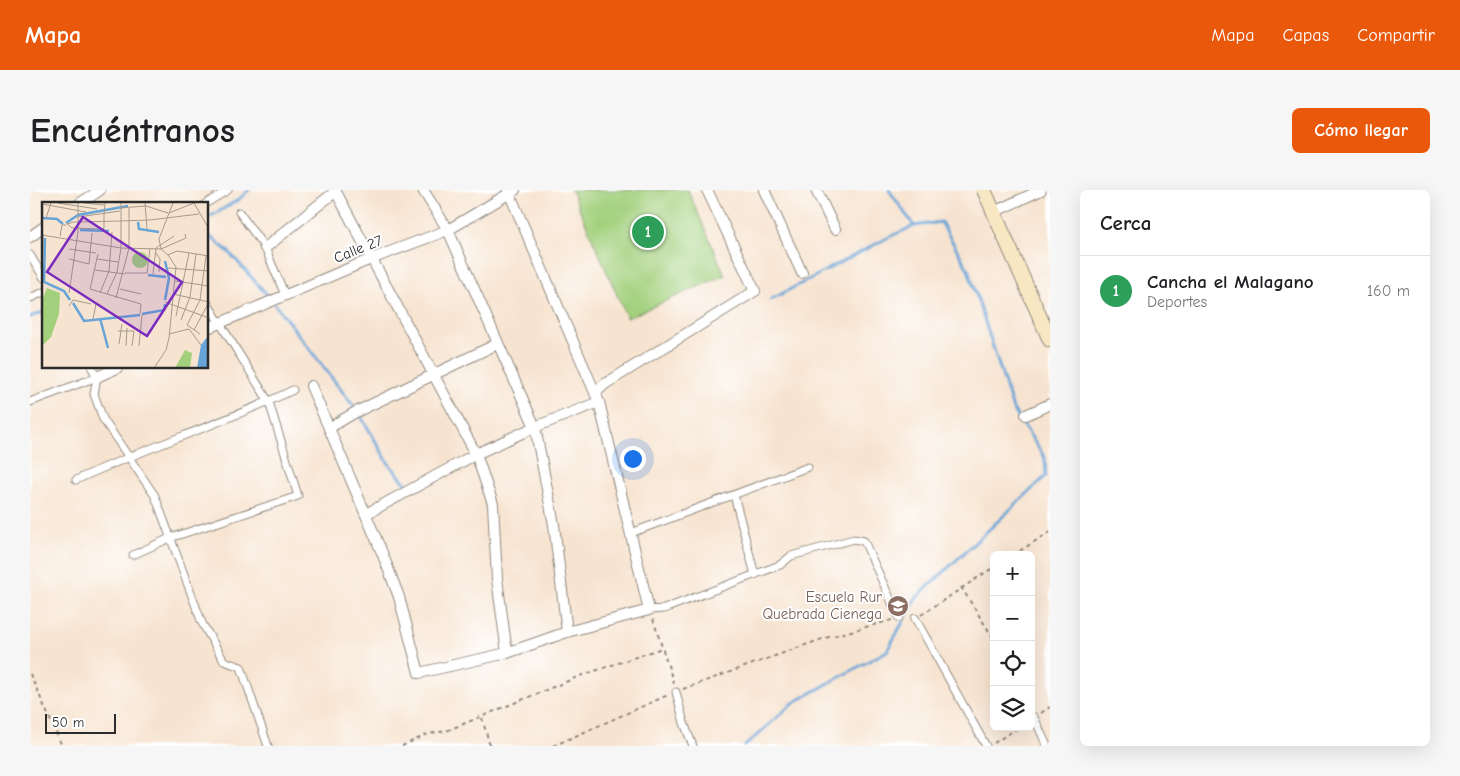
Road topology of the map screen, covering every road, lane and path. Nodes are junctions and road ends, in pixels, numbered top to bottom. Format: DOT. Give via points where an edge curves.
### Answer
graph roads {
  1 [pos="100,190"];
  2 [pos="228,190"];
  3 [pos="423,190"];
  4 [pos="707,190"];
  5 [pos="764,190"];
  6 [pos="816,190"];
  7 [pos="984,190"];
  8 [pos="1041,190"];
  9 [pos="336,191"];
  10 [pos="511,191"];
  11 [pos="82,202"];
  12 [pos="208,202"];
  13 [pos="239,212"];
  14 [pos="994,212"];
  15 [pos="42,228"];
  16 [pos="835,229"];
  17 [pos="448,230"];
  18 [pos="30,236"];
  19 [pos="264,248"];
  20 [pos="30,255"];
  21 [pos="371,259"];
  22 [pos="802,273"];
  23 [pos="42,275"];
  24 [pos="42,293"];
  25 [pos="285,295"];
  26 [pos="30,298"];
  27 [pos="209,306"];
  28 [pos="1045,314"];
  29 [pos="220,323"];
  30 [pos="209,328"];
  31 [pos="1050,340"];
  32 [pos="497,344"];
  33 [pos="111,369"];
  34 [pos="94,372"];
  35 [pos="433,374"];
  36 [pos="311,386"];
  37 [pos="293,390"];
  38 [pos="597,398"];
  39 [pos="30,402"];
  40 [pos="269,402"];
  41 [pos="1050,404"];
  42 [pos="1026,415"];
  43 [pos="535,427"];
  44 [pos="329,428"];
  45 [pos="476,454"];
  46 [pos="128,456"];
  47 [pos="808,467"];
  48 [pos="76,480"];
  49 [pos="734,495"];
  50 [pos="366,514"];
  51 [pos="1050,532"];
  52 [pos="631,533"];
  53 [pos="170,538"];
  54 [pos="1019,551"];
  55 [pos="133,555"];
  56 [pos="990,569"];
  57 [pos="755,575"];
  58 [pos="961,587"];
  59 [pos="649,610"];
  60 [pos="899,618"];
  61 [pos="915,618"];
  62 [pos="566,632"];
  63 [pos="990,633"];
  64 [pos="662,648"];
  65 [pos="507,653"];
  66 [pos="30,674"];
  67 [pos="676,692"];
  68 [pos="1050,707"];
  69 [pos="1035,716"];
  70 [pos="482,718"];
  71 [pos="1035,719"];
  72 [pos="1013,731"];
  73 [pos="62,746"];
  74 [pos="268,746"];
  75 [pos="402,746"];
  76 [pos="490,746"];
  77 [pos="553,746"];
  78 [pos="693,746"];
  79 [pos="986,746"];
  80 [pos="990,746"];
  81 [pos="1047,746"];
  1 -- 11 [label="street"];
  2 -- 12 [label="street"];
  3 -- 17 [label="street"];
  4 -- 38 [label="street" via="755,291 605,384"];
  5 -- 22 [label="street"];
  6 -- 16 [label="street"];
  7 -- 14 [label="main road"];
  8 -- 14 [label="street"];
  9 -- 19 [label="street"];
  9 -- 21 [label="street"];
  10 -- 17 [label="street, Calle 27"];
  10 -- 38 [label="street"];
  13 -- 19 [label="street"];
  14 -- 28 [label="main road"];
  15 -- 18 [label="street"];
  17 -- 21 [label="street, Calle 27"];
  17 -- 32 [label="street"];
  19 -- 25 [label="street"];
  20 -- 23 [label="street"];
  21 -- 25 [label="street, Calle 27"];
  21 -- 35 [label="street"];
  24 -- 26 [label="street"];
  25 -- 29 [label="street, Calle 27"];
  27 -- 29 [label="street"];
  28 -- 31 [label="main road"];
  29 -- 30 [label="street, Calle 27"];
  29 -- 40 [label="street"];
  32 -- 35 [label="street"];
  32 -- 43 [label="street"];
  33 -- 34 [label="street"];
  34 -- 39 [label="street"];
  34 -- 46 [label="street" via="94,394 104,419"];
  35 -- 44 [label="street"];
  35 -- 45 [label="street"];
  36 -- 44 [label="street"];
  37 -- 40 [label="street"];
  38 -- 43 [label="street"];
  38 -- 52 [label="street"];
  40 -- 46 [label="street"];
  40 -- 53 [label="street" via="298,496"];
  41 -- 42 [label="street"];
  43 -- 45 [label="street"];
  43 -- 62 [label="street" via="554,525"];
  44 -- 50 [label="street"];
  45 -- 50 [label="street"];
  45 -- 65 [label="street" via="493,504 497,579"];
  46 -- 48 [label="street"];
  46 -- 53 [label="street" via="154,496"];
  47 -- 49 [label="street"];
  49 -- 52 [label="street"];
  49 -- 57 [label="street"];
  50 -- 65 [label="street" via="398,597 419,673"];
  51 -- 54 [label="path"];
  52 -- 59 [label="street"];
  53 -- 55 [label="street"];
  53 -- 74 [label="street" via="202,623 224,661 240,668"];
  56 -- 58 [label="path"];
  57 -- 59 [label="street" via="664,609"];
  57 -- 60 [label="street" via="780,565 791,556 839,541 864,541"];
  58 -- 61 [label="path"];
  58 -- 63 [label="path"];
  59 -- 62 [label="street"];
  59 -- 64 [label="path"];
  60 -- 67 [label="path" via="825,638"];
  61 -- 79 [label="street"];
  62 -- 65 [label="street"];
  64 -- 67 [label="path"];
  64 -- 70 [label="path" via="580,676"];
  66 -- 73 [label="path"];
  67 -- 77 [label="path"];
  67 -- 78 [label="street"];
  68 -- 69 [label="path"];
  70 -- 75 [label="path" via="428,734"];
  70 -- 76 [label="path"];
  71 -- 81 [label="street"];
  72 -- 80 [label="path"];
}
